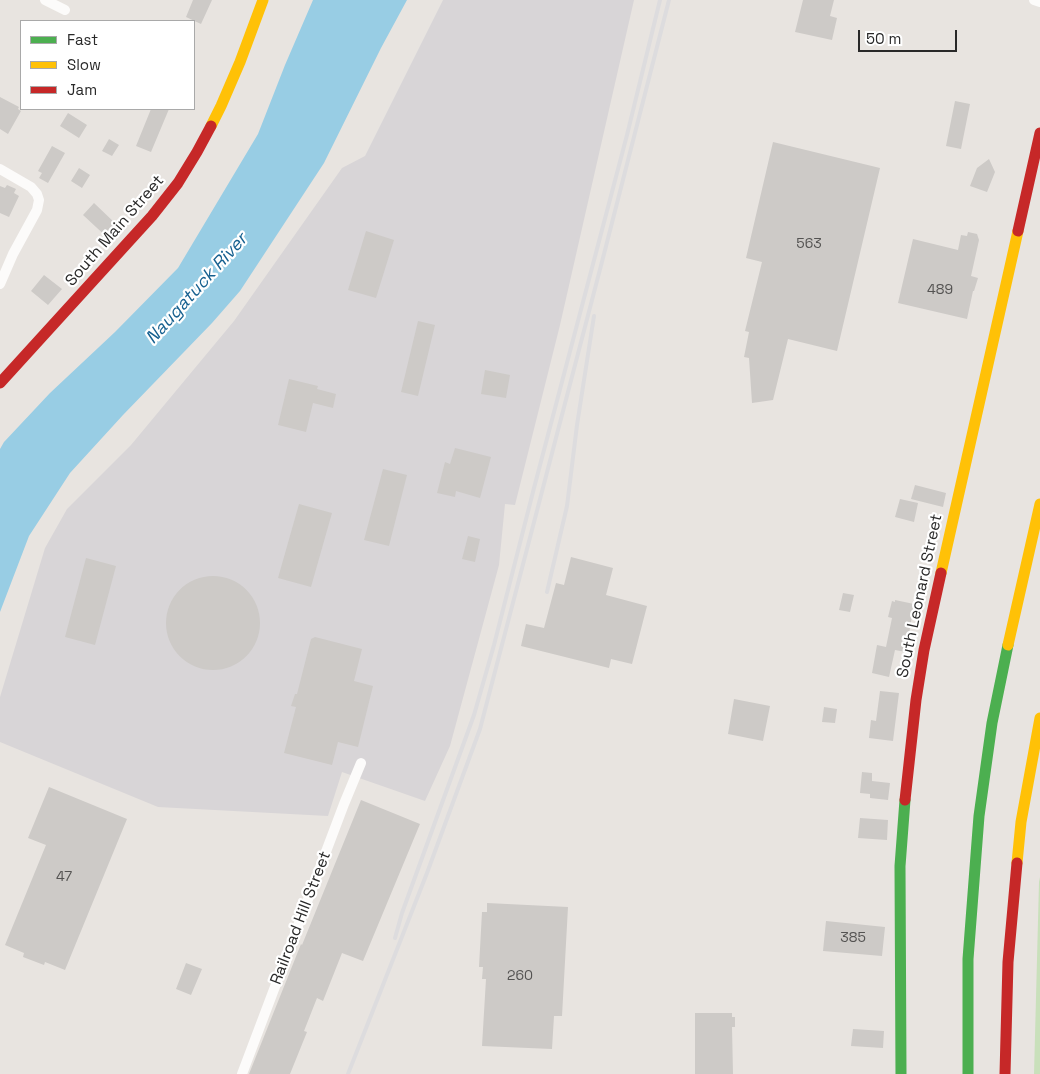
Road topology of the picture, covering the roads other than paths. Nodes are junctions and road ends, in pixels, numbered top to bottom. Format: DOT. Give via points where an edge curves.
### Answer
graph roads {
  1 [pos="45,0"];
  2 [pos="264,0"];
  3 [pos="1034,0"];
  4 [pos="1040,2"];
  5 [pos="65,10"];
  6 [pos="1040,133"];
  7 [pos="0,169"];
  8 [pos="0,284"];
  9 [pos="0,383"];
  10 [pos="1040,504"];
  11 [pos="1040,718"];
  12 [pos="361,764"];
  13 [pos="242,1074"];
  14 [pos="901,1074"];
  15 [pos="968,1074"];
  16 [pos="1005,1074"];
  1 -- 5 [label="street"];
  2 -- 9 [label="main road, South Main Street" via="221,106 178,183 152,216"];
  3 -- 4 [label="street"];
  6 -- 14 [label="main road, South Leonard Street" via="941,571 916,700 900,866"];
  7 -- 8 [label="street" via="31,187 39,203"];
  10 -- 15 [label="main road" via="992,723 979,816 968,959"];
  11 -- 16 [label="main road" via="1016,868 1008,962"];
  12 -- 13 [label="street, Railroad Hill Street"];
}
